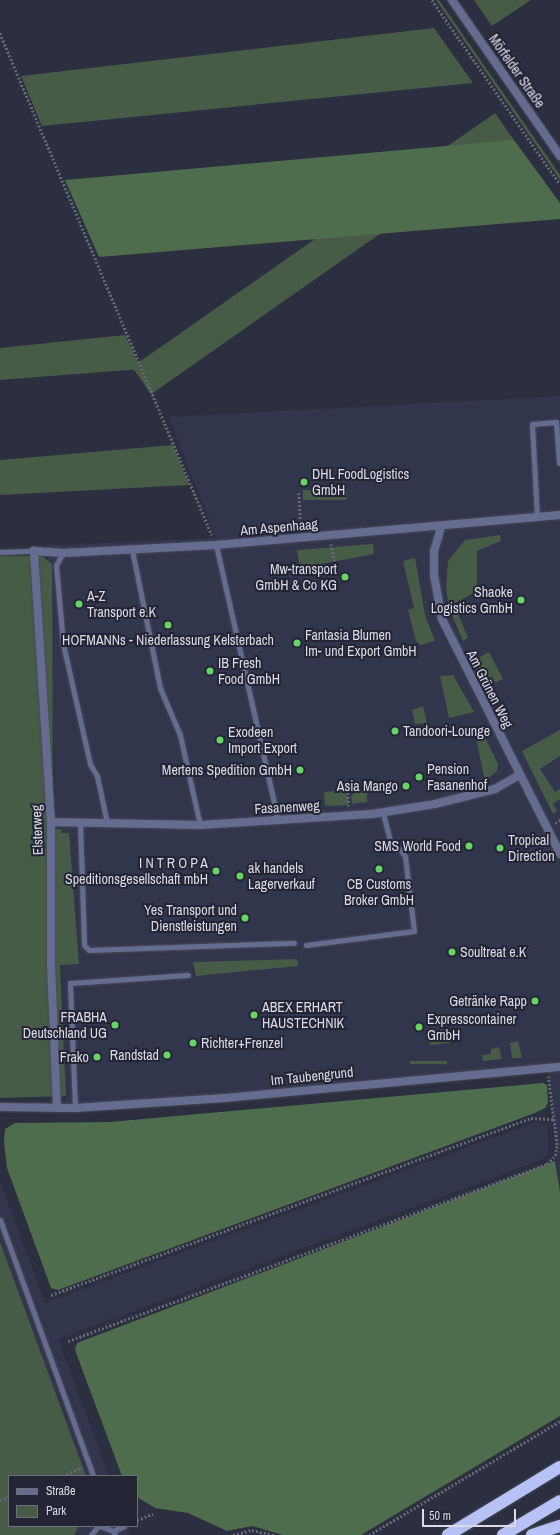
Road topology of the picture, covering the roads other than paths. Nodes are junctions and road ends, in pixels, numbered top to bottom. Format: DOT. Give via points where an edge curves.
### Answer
graph roads {
  1 [pos="452,0"];
  2 [pos="560,156"];
  3 [pos="559,463"];
  4 [pos="560,515"];
  5 [pos="537,517"];
  6 [pos="441,527"];
  7 [pos="216,545"];
  8 [pos="132,550"];
  9 [pos="34,551"];
  10 [pos="0,552"];
  11 [pos="63,553"];
  12 [pos="519,776"];
  13 [pos="383,813"];
  14 [pos="51,822"];
  15 [pos="80,822"];
  16 [pos="278,822"];
  17 [pos="108,823"];
  18 [pos="200,825"];
  19 [pos="560,854"];
  20 [pos="294,943"];
  21 [pos="306,945"];
  22 [pos="188,976"];
  23 [pos="560,1067"];
  24 [pos="0,1108"];
  25 [pos="62,1108"];
  26 [pos="75,1108"];
  27 [pos="0,1220"];
  28 [pos="560,1467"];
  29 [pos="93,1475"];
  30 [pos="560,1501"];
  31 [pos="560,1526"];
  32 [pos="98,1527"];
  33 [pos="101,1527"];
  34 [pos="123,1527"];
  35 [pos="114,1533"];
  36 [pos="91,1535"];
  37 [pos="448,1535"];
  38 [pos="503,1535"];
  39 [pos="532,1535"];
  1 -- 2 [label="street, Mörfelder Straße"];
  3 -- 5 [label="lane" via="556,422 532,424"];
  4 -- 5 [label="street, Am Aspenhaag"];
  5 -- 6 [label="street, Am Aspenhaag"];
  6 -- 7 [label="street, Am Aspenhaag"];
  6 -- 12 [label="street, Am Grünen Weg" via="434,551 434,575 442,619"];
  7 -- 8 [label="street, Am Aspenhaag"];
  7 -- 16 [label="lane"];
  8 -- 11 [label="street, Am Aspenhaag"];
  8 -- 18 [label="lane" via="160,688 180,734"];
  9 -- 10 [label="lane, Am Aspenhaag"];
  9 -- 11 [label="street, Am Aspenhaag"];
  9 -- 14 [label="street, Elsterweg"];
  11 -- 17 [label="lane" via="56,565 65,656 90,764 97,776"];
  12 -- 13 [label="street, Fasanenweg" via="495,789"];
  12 -- 19 [label="street, Am Grünen Weg"];
  13 -- 16 [label="street, Fasanenweg"];
  13 -- 21 [label="lane" via="390,841 405,857 414,931"];
  14 -- 15 [label="street, Fasanenweg"];
  14 -- 25 [label="street, Elsterweg" via="52,966"];
  15 -- 17 [label="street, Fasanenweg"];
  15 -- 20 [label="lane" via="84,945 89,950"];
  16 -- 18 [label="street, Fasanenweg"];
  17 -- 18 [label="street, Fasanenweg"];
  22 -- 26 [label="lane" via="70,983"];
  23 -- 26 [label="street, Im Taubengrund" via="225,1098"];
  24 -- 25 [label="street, Im Taubengrund"];
  25 -- 26 [label="street, Im Taubengrund"];
  27 -- 29 [label="lane"];
  28 -- 37 [label="highway"];
  30 -- 38 [label="highway"];
  31 -- 39 [label="highway"];
  32 -- 36 [label="lane"];
  33 -- 35 [label="lane"];
  34 -- 35 [label="lane"];
}
